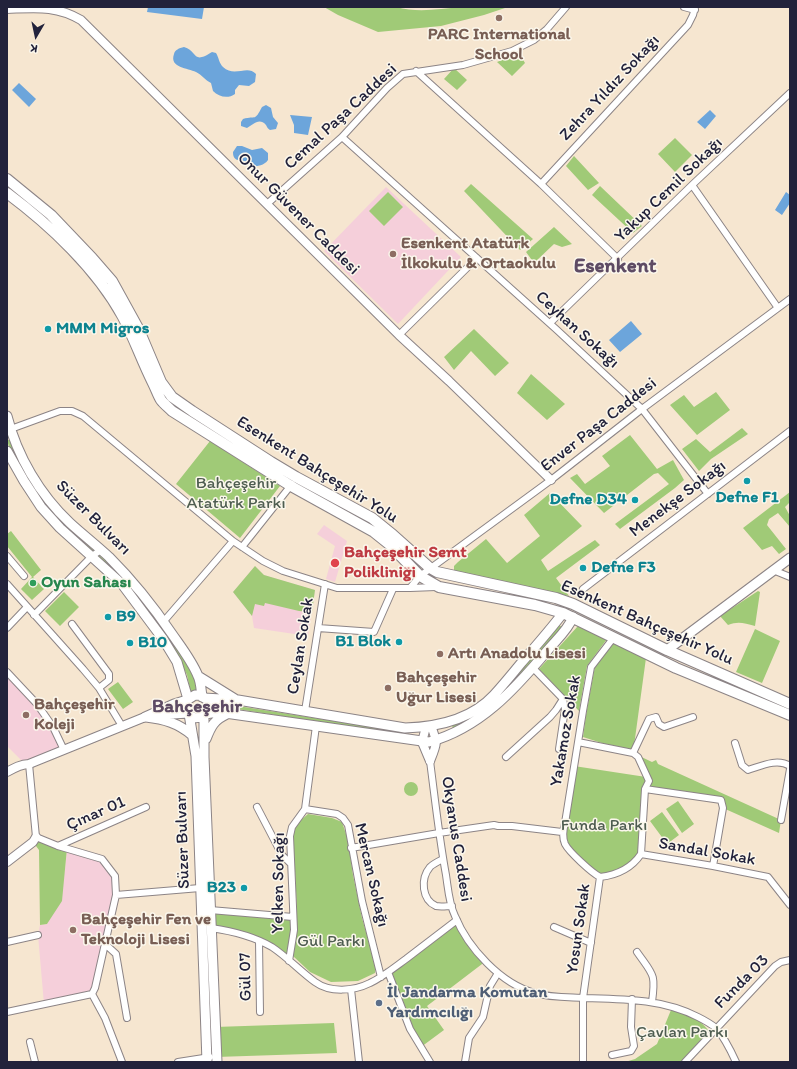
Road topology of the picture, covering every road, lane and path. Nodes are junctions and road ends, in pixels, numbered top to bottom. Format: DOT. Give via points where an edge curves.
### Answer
graph roads {
  1 [pos="566,7"];
  2 [pos="684,7"];
  3 [pos="695,8"];
  4 [pos="7,9"];
  5 [pos="416,71"];
  6 [pos="790,93"];
  7 [pos="342,137"];
  8 [pos="7,179"];
  9 [pos="541,184"];
  10 [pos="692,185"];
  11 [pos="7,193"];
  12 [pos="267,204"];
  13 [pos="477,258"];
  14 [pos="618,259"];
  15 [pos="790,299"];
  16 [pos="778,308"];
  17 [pos="550,323"];
  18 [pos="399,335"];
  19 [pos="642,409"];
  20 [pos="7,416"];
  21 [pos="9,430"];
  22 [pos="790,431"];
  23 [pos="7,451"];
  24 [pos="296,477"];
  25 [pos="551,480"];
  26 [pos="290,486"];
  27 [pos="708,494"];
  28 [pos="233,541"];
  29 [pos="242,547"];
  30 [pos="101,550"];
  31 [pos="7,556"];
  32 [pos="92,556"];
  33 [pos="790,558"];
  34 [pos="773,570"];
  35 [pos="425,572"];
  36 [pos="24,576"];
  37 [pos="790,577"];
  38 [pos="7,584"];
  39 [pos="325,584"];
  40 [pos="439,587"];
  41 [pos="410,588"];
  42 [pos="393,589"];
  43 [pos="583,589"];
  44 [pos="573,604"];
  45 [pos="27,607"];
  46 [pos="563,613"];
  47 [pos="34,615"];
  48 [pos="573,617"];
  49 [pos="164,621"];
  50 [pos="72,624"];
  51 [pos="7,628"];
  52 [pos="318,628"];
  53 [pos="611,641"];
  54 [pos="667,650"];
  55 [pos="650,655"];
  56 [pos="671,665"];
  57 [pos="533,668"];
  58 [pos="7,672"];
  59 [pos="198,676"];
  60 [pos="99,688"];
  61 [pos="203,697"];
  62 [pos="563,698"];
  63 [pos="188,700"];
  64 [pos="238,700"];
  65 [pos="790,704"];
  66 [pos="305,711"];
  67 [pos="188,714"];
  68 [pos="205,714"];
  69 [pos="227,714"];
  70 [pos="790,715"];
  71 [pos="145,717"];
  72 [pos="693,717"];
  73 [pos="122,726"];
  74 [pos="316,726"];
  75 [pos="428,727"];
  76 [pos="192,735"];
  77 [pos="437,740"];
  78 [pos="422,742"];
  79 [pos="578,742"];
  80 [pos="735,743"];
  81 [pos="204,744"];
  82 [pos="559,749"];
  83 [pos="64,750"];
  84 [pos="633,753"];
  85 [pos="506,757"];
  86 [pos="430,761"];
  87 [pos="29,764"];
  88 [pos="790,766"];
  89 [pos="790,769"];
  90 [pos="7,772"];
  91 [pos="645,789"];
  92 [pos="787,802"];
  93 [pos="256,806"];
  94 [pos="146,807"];
  95 [pos="305,809"];
  96 [pos="781,820"];
  97 [pos="439,832"];
  98 [pos="562,832"];
  99 [pos="36,836"];
  100 [pos="58,846"];
  101 [pos="351,848"];
  102 [pos="641,854"];
  103 [pos="443,859"];
  104 [pos="7,862"];
  105 [pos="291,864"];
  106 [pos="713,866"];
  107 [pos="600,877"];
  108 [pos="200,888"];
  109 [pos="116,895"];
  110 [pos="790,905"];
  111 [pos="452,906"];
  112 [pos="210,910"];
  113 [pos="293,917"];
  114 [pos="457,920"];
  115 [pos="554,927"];
  116 [pos="211,928"];
  117 [pos="38,935"];
  118 [pos="259,940"];
  119 [pos="7,942"];
  120 [pos="104,943"];
  121 [pos="591,943"];
  122 [pos="637,952"];
  123 [pos="790,960"];
  124 [pos="289,961"];
  125 [pos="388,972"];
  126 [pos="498,973"];
  127 [pos="381,977"];
  128 [pos="351,989"];
  129 [pos="92,994"];
  130 [pos="583,998"];
  131 [pos="632,999"];
  132 [pos="652,1002"];
  133 [pos="7,1012"];
  134 [pos="260,1012"];
  135 [pos="127,1018"];
  136 [pos="716,1028"];
  137 [pos="30,1042"];
  138 [pos="612,1056"];
  139 [pos="207,1059"];
  140 [pos="216,1059"];
  141 [pos="35,1062"];
  142 [pos="122,1062"];
  143 [pos="178,1062"];
  144 [pos="359,1062"];
  145 [pos="430,1062"];
  146 [pos="465,1062"];
  147 [pos="583,1062"];
  148 [pos="685,1062"];
  149 [pos="736,1062"];
  1 -- 5 [label="street, Cemal Paşa Caddesi" via="534,40 512,51 463,64"];
  2 -- 3 [label="street"];
  3 -- 9 [label="street, Zehra Yıldız Sokağı" via="688,25"];
  4 -- 12 [label="street, Onur Güvener Caddesi" via="57,9 81,20"];
  5 -- 7 [label="street, Cemal Paşa Caddesi" via="403,74 387,88"];
  5 -- 9 [label="street"];
  6 -- 10 [label="street, Yakup Cemil Sokağı"];
  7 -- 12 [label="street, Cemal Paşa Caddesi"];
  7 -- 13 [label="street, Ceyhan Sokağı"];
  8 -- 24 [label="main road, Esenkent Bahçeşehir Yolu" via="52,215 112,281 139,330 161,382 172,397"];
  9 -- 14 [label="street"];
  10 -- 14 [label="street, Yakup Cemil Sokağı"];
  10 -- 16 [label="street"];
  11 -- 26 [label="main road, Esenkent Bahçeşehir Yolu" via="53,232 97,277 123,318 161,399 172,411"];
  12 -- 18 [label="street, Onur Güvener Caddesi"];
  13 -- 17 [label="street, Ceyhan Sokağı"];
  13 -- 18 [label="street"];
  14 -- 17 [label="street, Yakup Cemil Sokağı"];
  15 -- 16 [label="street, Enver Paşa Caddesi"];
  16 -- 19 [label="street, Enver Paşa Caddesi"];
  17 -- 19 [label="street, Ceyhan Sokağı"];
  18 -- 25 [label="street, Onur Güvener Caddesi"];
  19 -- 25 [label="street, Enver Paşa Caddesi"];
  19 -- 27 [label="street, Ceyhan Sokağı"];
  20 -- 21 [label="main road, Süzer Bulvarı"];
  21 -- 28 [label="street" via="60,411 72,411 83,416"];
  21 -- 30 [label="main road, Süzer Bulvarı" via="33,477 48,499 69,522"];
  22 -- 27 [label="street, Menekşe Sokağı"];
  23 -- 32 [label="main road, Süzer Bulvarı" via="42,506 60,528"];
  24 -- 26 [label="street"];
  24 -- 35 [label="main road, Esenkent Bahçeşehir Yolu" via="372,518 393,535"];
  25 -- 35 [label="street, Enver Paşa Caddesi"];
  26 -- 29 [label="street"];
  26 -- 35 [label="main road, Esenkent Bahçeşehir Yolu" via="374,532"];
  27 -- 43 [label="street, Menekşe Sokağı"];
  28 -- 29 [label="street"];
  28 -- 49 [label="street"];
  29 -- 39 [label="street" via="283,570"];
  30 -- 32 [label="street"];
  30 -- 49 [label="main road, Süzer Bulvarı" via="128,576"];
  31 -- 36 [label="street"];
  32 -- 47 [label="street"];
  32 -- 63 [label="main road, Süzer Bulvarı" via="122,584 163,639 177,662"];
  33 -- 34 [label="main road"];
  34 -- 37 [label="street"];
  34 -- 54 [label="main road"];
  35 -- 40 [label="main road, Esenkent Bahçeşehir Yolu"];
  35 -- 41 [label="street, Enver Paşa Caddesi"];
  35 -- 44 [label="main road, Esenkent Bahçeşehir Yolu" via="437,572"];
  38 -- 45 [label="street"];
  39 -- 42 [label="street" via="337,588"];
  39 -- 52 [label="street, Ceylan Sokak"];
  40 -- 41 [label="street"];
  40 -- 46 [label="main road, Esenkent Bahçeşehir Yolu" via="535,605"];
  41 -- 42 [label="street"];
  42 -- 52 [label="street" via="374,632"];
  44 -- 46 [label="main road"];
  44 -- 48 [label="main road"];
  44 -- 54 [label="main road, Esenkent Bahçeşehir Yolu"];
  45 -- 47 [label="street"];
  45 -- 51 [label="street"];
  46 -- 48 [label="main road, Esenkent Bahçeşehir Yolu"];
  46 -- 75 [label="main road" via="480,708 464,717"];
  47 -- 60 [label="street"];
  48 -- 55 [label="main road, Esenkent Bahçeşehir Yolu"];
  48 -- 57 [label="main road"];
  49 -- 59 [label="main road, Süzer Bulvarı"];
  50 -- 60 [label="street" via="110,674 108,680"];
  52 -- 66 [label="street, Ceylan Sokak"];
  53 -- 79 [label="street, Yakamoz Sokak" via="591,667"];
  54 -- 55 [label="main road"];
  54 -- 56 [label="main road" via="666,656"];
  54 -- 65 [label="main road, Esenkent Bahçeşehir Yolu"];
  55 -- 56 [label="main road, Esenkent Bahçeşehir Yolu"];
  56 -- 70 [label="main road, Esenkent Bahçeşehir Yolu"];
  57 -- 62 [label="street"];
  57 -- 77 [label="main road" via="478,720"];
  58 -- 83 [label="street" via="37,704 53,727"];
  59 -- 61 [label="main road, Süzer Bulvarı"];
  59 -- 64 [label="main road"];
  60 -- 73 [label="street"];
  61 -- 63 [label="main road" via="195,695"];
  61 -- 64 [label="main road"];
  61 -- 68 [label="main road" via="208,705"];
  62 -- 82 [label="street" via="566,709"];
  62 -- 85 [label="street" via="550,717"];
  63 -- 67 [label="main road"];
  63 -- 71 [label="main road"];
  64 -- 66 [label="main road"];
  66 -- 75 [label="main road" via="405,728"];
  67 -- 68 [label="main road" via="197,717"];
  67 -- 71 [label="main road"];
  67 -- 76 [label="main road, Süzer Bulvarı"];
  68 -- 69 [label="main road"];
  68 -- 81 [label="main road, Süzer Bulvarı"];
  69 -- 74 [label="main road"];
  69 -- 81 [label="main road" via="218,718"];
  71 -- 73 [label="street"];
  71 -- 76 [label="main road" via="164,719"];
  72 -- 84 [label="street" via="664,727 659,724 656,717 648,719"];
  73 -- 83 [label="street"];
  74 -- 78 [label="main road"];
  74 -- 95 [label="street"];
  75 -- 77 [label="street"];
  75 -- 78 [label="street"];
  76 -- 108 [label="main road, Süzer Bulvarı" via="196,756"];
  77 -- 78 [label="main road"];
  77 -- 86 [label="street"];
  78 -- 86 [label="street"];
  79 -- 84 [label="street"];
  79 -- 98 [label="street, Yakamoz Sokak"];
  80 -- 88 [label="street" via="742,765 748,770 776,762"];
  81 -- 112 [label="main road, Süzer Bulvarı"];
  83 -- 87 [label="street"];
  84 -- 91 [label="street" via="638,757 649,781"];
  86 -- 97 [label="street, Okyanus Caddesi"];
  87 -- 90 [label="street"];
  87 -- 99 [label="street"];
  89 -- 92 [label="street"];
  91 -- 102 [label="street"];
  91 -- 106 [label="street" via="721,800 723,808"];
  92 -- 96 [label="street"];
  93 -- 105 [label="street" via="282,855"];
  94 -- 100 [label="street, Çınar 01"];
  95 -- 101 [label="street, Mercan Sokağı" via="337,814 343,818 348,825"];
  95 -- 105 [label="street, Yelken Sokağı" via="291,831"];
  97 -- 98 [label="street" via="494,825"];
  97 -- 101 [label="street"];
  97 -- 103 [label="street, Okyanus Caddesi"];
  98 -- 107 [label="street, Yosun Sokak" via="566,845"];
  99 -- 100 [label="street"];
  99 -- 104 [label="street" via="33,842"];
  100 -- 109 [label="street" via="102,858 115,876"];
  101 -- 127 [label="street, Mercan Sokağı"];
  102 -- 106 [label="street, Sandal Sokak"];
  102 -- 107 [label="street" via="635,862 615,874"];
  103 -- 111 [label="street, Okyanus Caddesi"];
  103 -- 111 [label="street" via="430,866 425,877 424,891 430,902 438,906"];
  105 -- 113 [label="street, Yelken Sokağı"];
  106 -- 110 [label="street, Sandal Sokak" via="768,877"];
  107 -- 121 [label="street, Yosun Sokak"];
  108 -- 109 [label="street"];
  108 -- 139 [label="main road, Süzer Bulvarı"];
  109 -- 120 [label="street"];
  111 -- 114 [label="street, Okyanus Caddesi"];
  112 -- 113 [label="street"];
  112 -- 116 [label="main road, Süzer Bulvarı"];
  113 -- 124 [label="street, Yelken Sokağı" via="294,930"];
  114 -- 125 [label="street"];
  114 -- 126 [label="street, Okyanus Caddesi" via="465,936"];
  115 -- 121 [label="street"];
  116 -- 118 [label="street" via="234,931"];
  116 -- 140 [label="main road, Süzer Bulvarı"];
  117 -- 119 [label="street"];
  118 -- 124 [label="street"];
  118 -- 134 [label="street, Gül 07"];
  120 -- 129 [label="street"];
  120 -- 135 [label="street" via="116,954"];
  121 -- 130 [label="street, Yosun Sokak"];
  122 -- 132 [label="street" via="654,975"];
  123 -- 136 [label="street, Funda 03" via="775,966"];
  124 -- 128 [label="street" via="316,983 330,988"];
  125 -- 127 [label="street"];
  125 -- 145 [label="street" via="410,1029"];
  126 -- 130 [label="street, Okyanus Caddesi" via="516,986 535,994"];
  126 -- 146 [label="street" via="490,986 483,1017 469,1038"];
  127 -- 128 [label="street"];
  128 -- 144 [label="street"];
  129 -- 133 [label="street"];
  129 -- 142 [label="street" via="105,1018"];
  130 -- 131 [label="street, Okyanus Caddesi"];
  130 -- 147 [label="street, Yosun Sokak"];
  131 -- 132 [label="street, Okyanus Caddesi"];
  131 -- 138 [label="street" via="631,1028 634,1046 631,1051"];
  132 -- 136 [label="street, Okyanus Caddesi" via="686,1011"];
  136 -- 148 [label="street, Funda 03"];
  136 -- 149 [label="street, Okyanus Caddesi"];
  137 -- 141 [label="street"];
  139 -- 140 [label="street"];
  139 -- 143 [label="street"];
}
